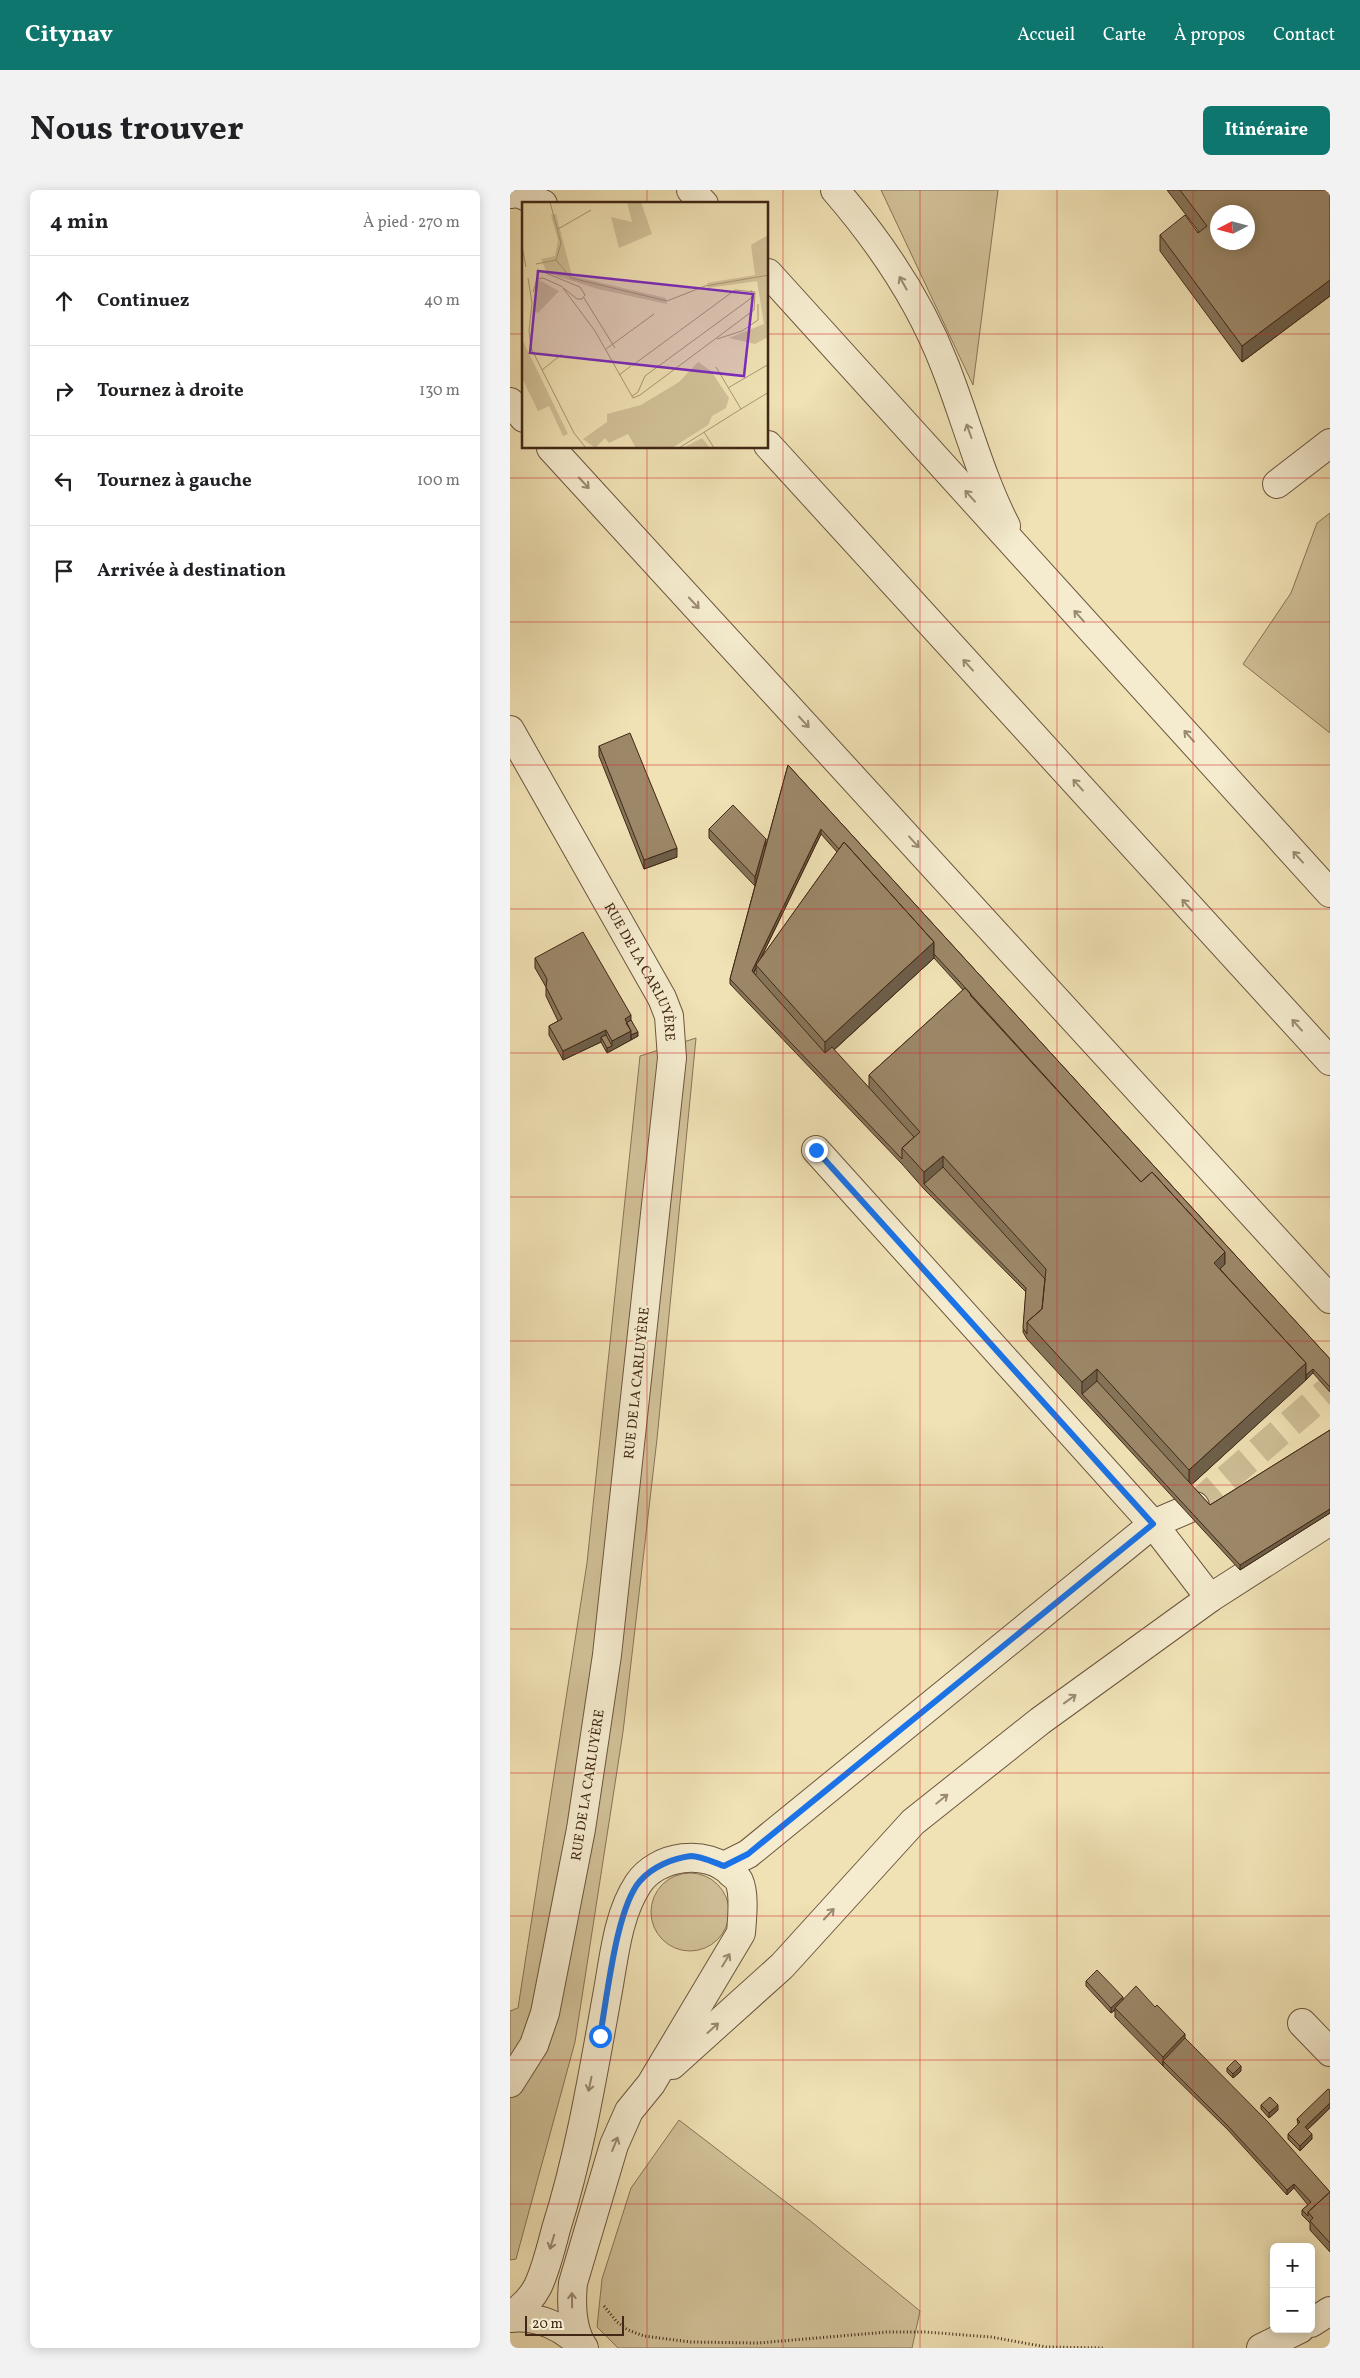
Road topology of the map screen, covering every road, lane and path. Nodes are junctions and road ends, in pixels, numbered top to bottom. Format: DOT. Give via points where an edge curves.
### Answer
graph roads {
  1 [pos="691,190"];
  2 [pos="835,190"];
  3 [pos="510,194"];
  4 [pos="538,202"];
  5 [pos="702,202"];
  6 [pos="769,275"];
  7 [pos="510,402"];
  8 [pos="522,416"];
  9 [pos="1330,443"];
  10 [pos="769,445"];
  11 [pos="552,449"];
  12 [pos="1276,484"];
  13 [pos="1024,555"];
  14 [pos="510,730"];
  15 [pos="1330,893"];
  16 [pos="1330,1060"];
  17 [pos="816,1150"];
  18 [pos="1330,1299"];
  19 [pos="1194,1506"];
  20 [pos="1330,1521"];
  21 [pos="1153,1524"];
  22 [pos="1210,1598"];
  23 [pos="724,1866"];
  24 [pos="1302,2023"];
  25 [pos="1330,2052"];
  26 [pos="516,2075"];
  27 [pos="651,2084"];
  28 [pos="573,2283"];
  29 [pos="1330,2311"];
  30 [pos="510,2317"];
  31 [pos="1315,2320"];
  32 [pos="1292,2333"];
  33 [pos="583,2348"];
  34 [pos="1104,2348"];
  35 [pos="1261,2348"];
  1 -- 5 [label="street"];
  13 -- 2 [label="street, one-way" via="1005,523 944,364 922,317 891,261"];
  3 -- 4 [label="street" via="518,193"];
  13 -- 6 [label="street, one-way"];
  7 -- 8 [label="street"];
  9 -- 12 [label="street"];
  16 -- 10 [label="street, one-way"];
  11 -- 18 [label="street, one-way"];
  15 -- 13 [label="street, one-way"];
  14 -- 26 [label="street, RUE DE LA CARLUYÈRE" via="662,998 672,1043 599,1711 571,1887 545,2013 534,2045"];
  17 -- 21 [label="street"];
  19 -- 21 [label="street"];
  20 -- 22 [label="street"];
  21 -- 22 [label="street"];
  21 -- 23 [label="street" via="748,1854"];
  27 -- 22 [label="street, one-way" via="782,1966 913,1822 1040,1721"];
  27 -- 23 [label="street, one-way" via="741,1934 743,1908 739,1880"];
  23 -- 30 [label="street, one-way" via="692,1856 670,1861 650,1871 631,1896 619,1933 563,2208 538,2287 525,2305"];
  24 -- 25 [label="street"];
  28 -- 27 [label="street, one-way" via="614,2145 630,2111"];
  33 -- 28 [label="street, one-way" via="574,2316"];
  28 -- 34 [label="path" via="601,2301 628,2330 670,2340 758,2343 925,2332 991,2337 1046,2347"];
  29 -- 31 [label="street"];
  30 -- 33 [label="street" via="549,2323 567,2333"];
  32 -- 35 [label="street"];
}
